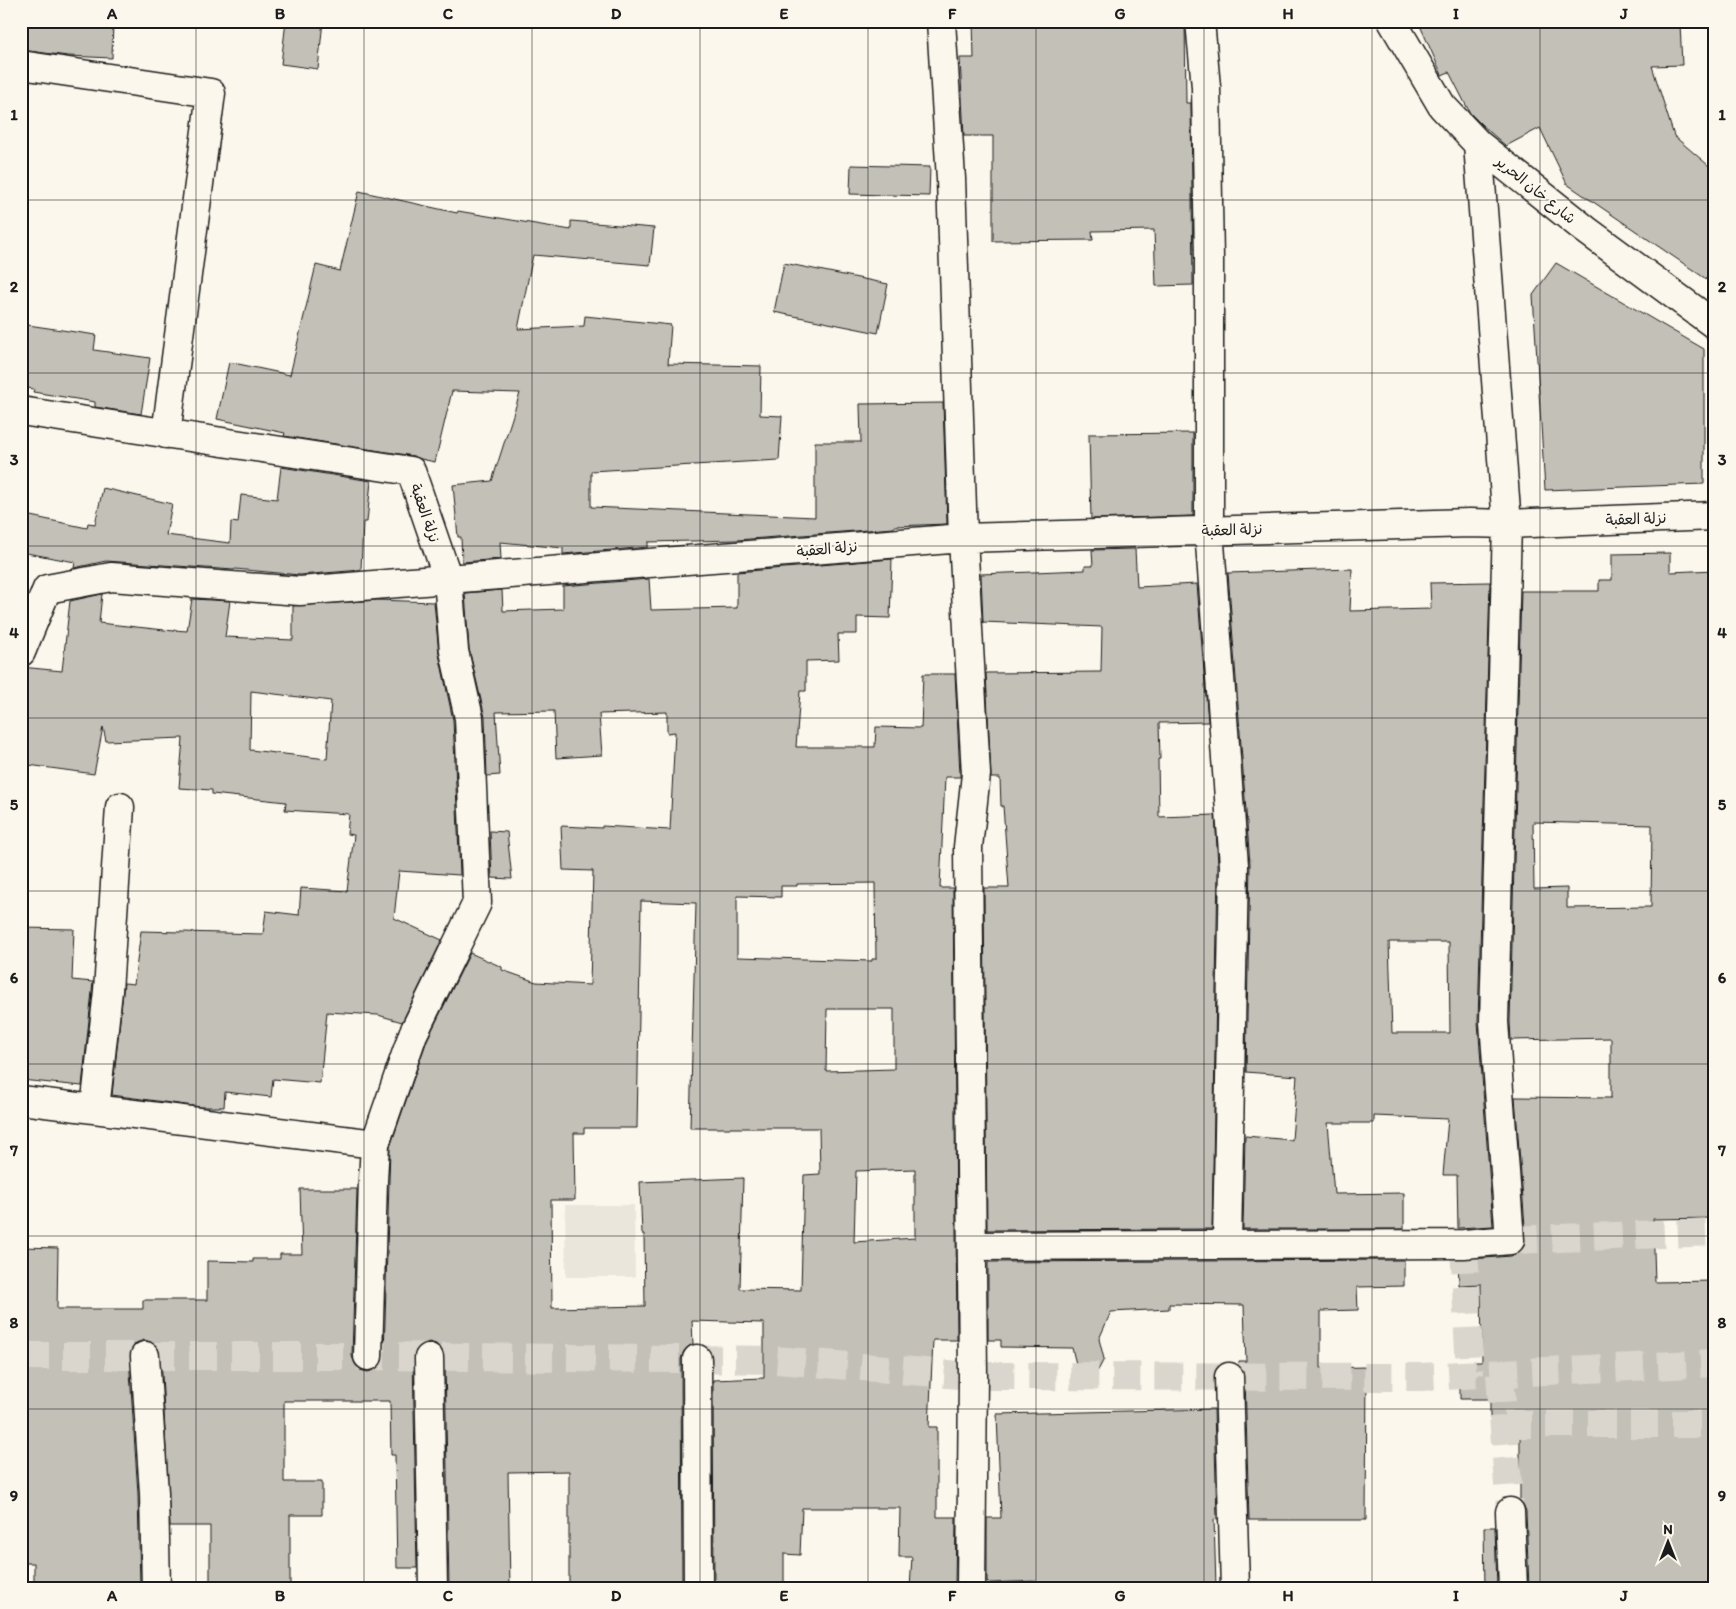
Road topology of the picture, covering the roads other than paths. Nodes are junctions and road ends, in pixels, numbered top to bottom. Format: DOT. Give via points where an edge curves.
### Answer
graph roads {
  1 [pos="941,21"];
  2 [pos="1200,21"];
  3 [pos="1392,21"];
  4 [pos="21,65"];
  5 [pos="1478,144"];
  6 [pos="1715,325"];
  7 [pos="21,411"];
  8 [pos="166,434"];
  9 [pos="1715,516"];
  10 [pos="1507,524"];
  11 [pos="1209,530"];
  12 [pos="963,538"];
  13 [pos="448,579"];
  14 [pos="21,652"];
  15 [pos="120,807"];
  16 [pos="21,1100"];
  17 [pos="95,1109"];
  18 [pos="375,1144"];
  19 [pos="1227,1244"];
  20 [pos="972,1246"];
  21 [pos="145,1356"];
  22 [pos="368,1356"];
  23 [pos="429,1358"];
  24 [pos="697,1359"];
  25 [pos="1229,1377"];
  26 [pos="1510,1512"];
  27 [pos="156,1588"];
  28 [pos="434,1588"];
  29 [pos="698,1588"];
  30 [pos="970,1588"];
  31 [pos="1235,1588"];
  32 [pos="1513,1588"];
  1 -- 12 [label="street" via="951,179"];
  2 -- 11 [label="street" via="1207,96"];
  3 -- 5 [label="street, شارع خان الحرير" via="1442,106"];
  4 -- 8 [label="street" via="211,93"];
  5 -- 6 [label="street, شارع خان الحرير" via="1586,230"];
  5 -- 10 [label="street"];
  7 -- 8 [label="street, نزلة العقبة"];
  8 -- 13 [label="street, نزلة العقبة" via="411,471"];
  9 -- 10 [label="street, نزلة العقبة"];
  10 -- 11 [label="street, نزلة العقبة"];
  10 -- 19 [label="street" via="1494,1022 1510,1240 1464,1244"];
  11 -- 12 [label="street, نزلة العقبة"];
  11 -- 19 [label="street" via="1234,865"];
  12 -- 13 [label="street, نزلة العقبة"];
  12 -- 20 [label="street" via="976,774 968,847"];
  13 -- 14 [label="street" via="300,591 111,577 48,589"];
  13 -- 18 [label="street" via="454,651 469,718 477,903 413,1034"];
  15 -- 17 [label="street" via="108,991"];
  16 -- 17 [label="street"];
  17 -- 18 [label="street"];
  18 -- 22 [label="street"];
  19 -- 20 [label="street"];
  20 -- 30 [label="street"];
  21 -- 27 [label="street" via="154,1492"];
  23 -- 28 [label="street"];
  24 -- 29 [label="street"];
  25 -- 31 [label="street"];
  26 -- 32 [label="street"];
}
